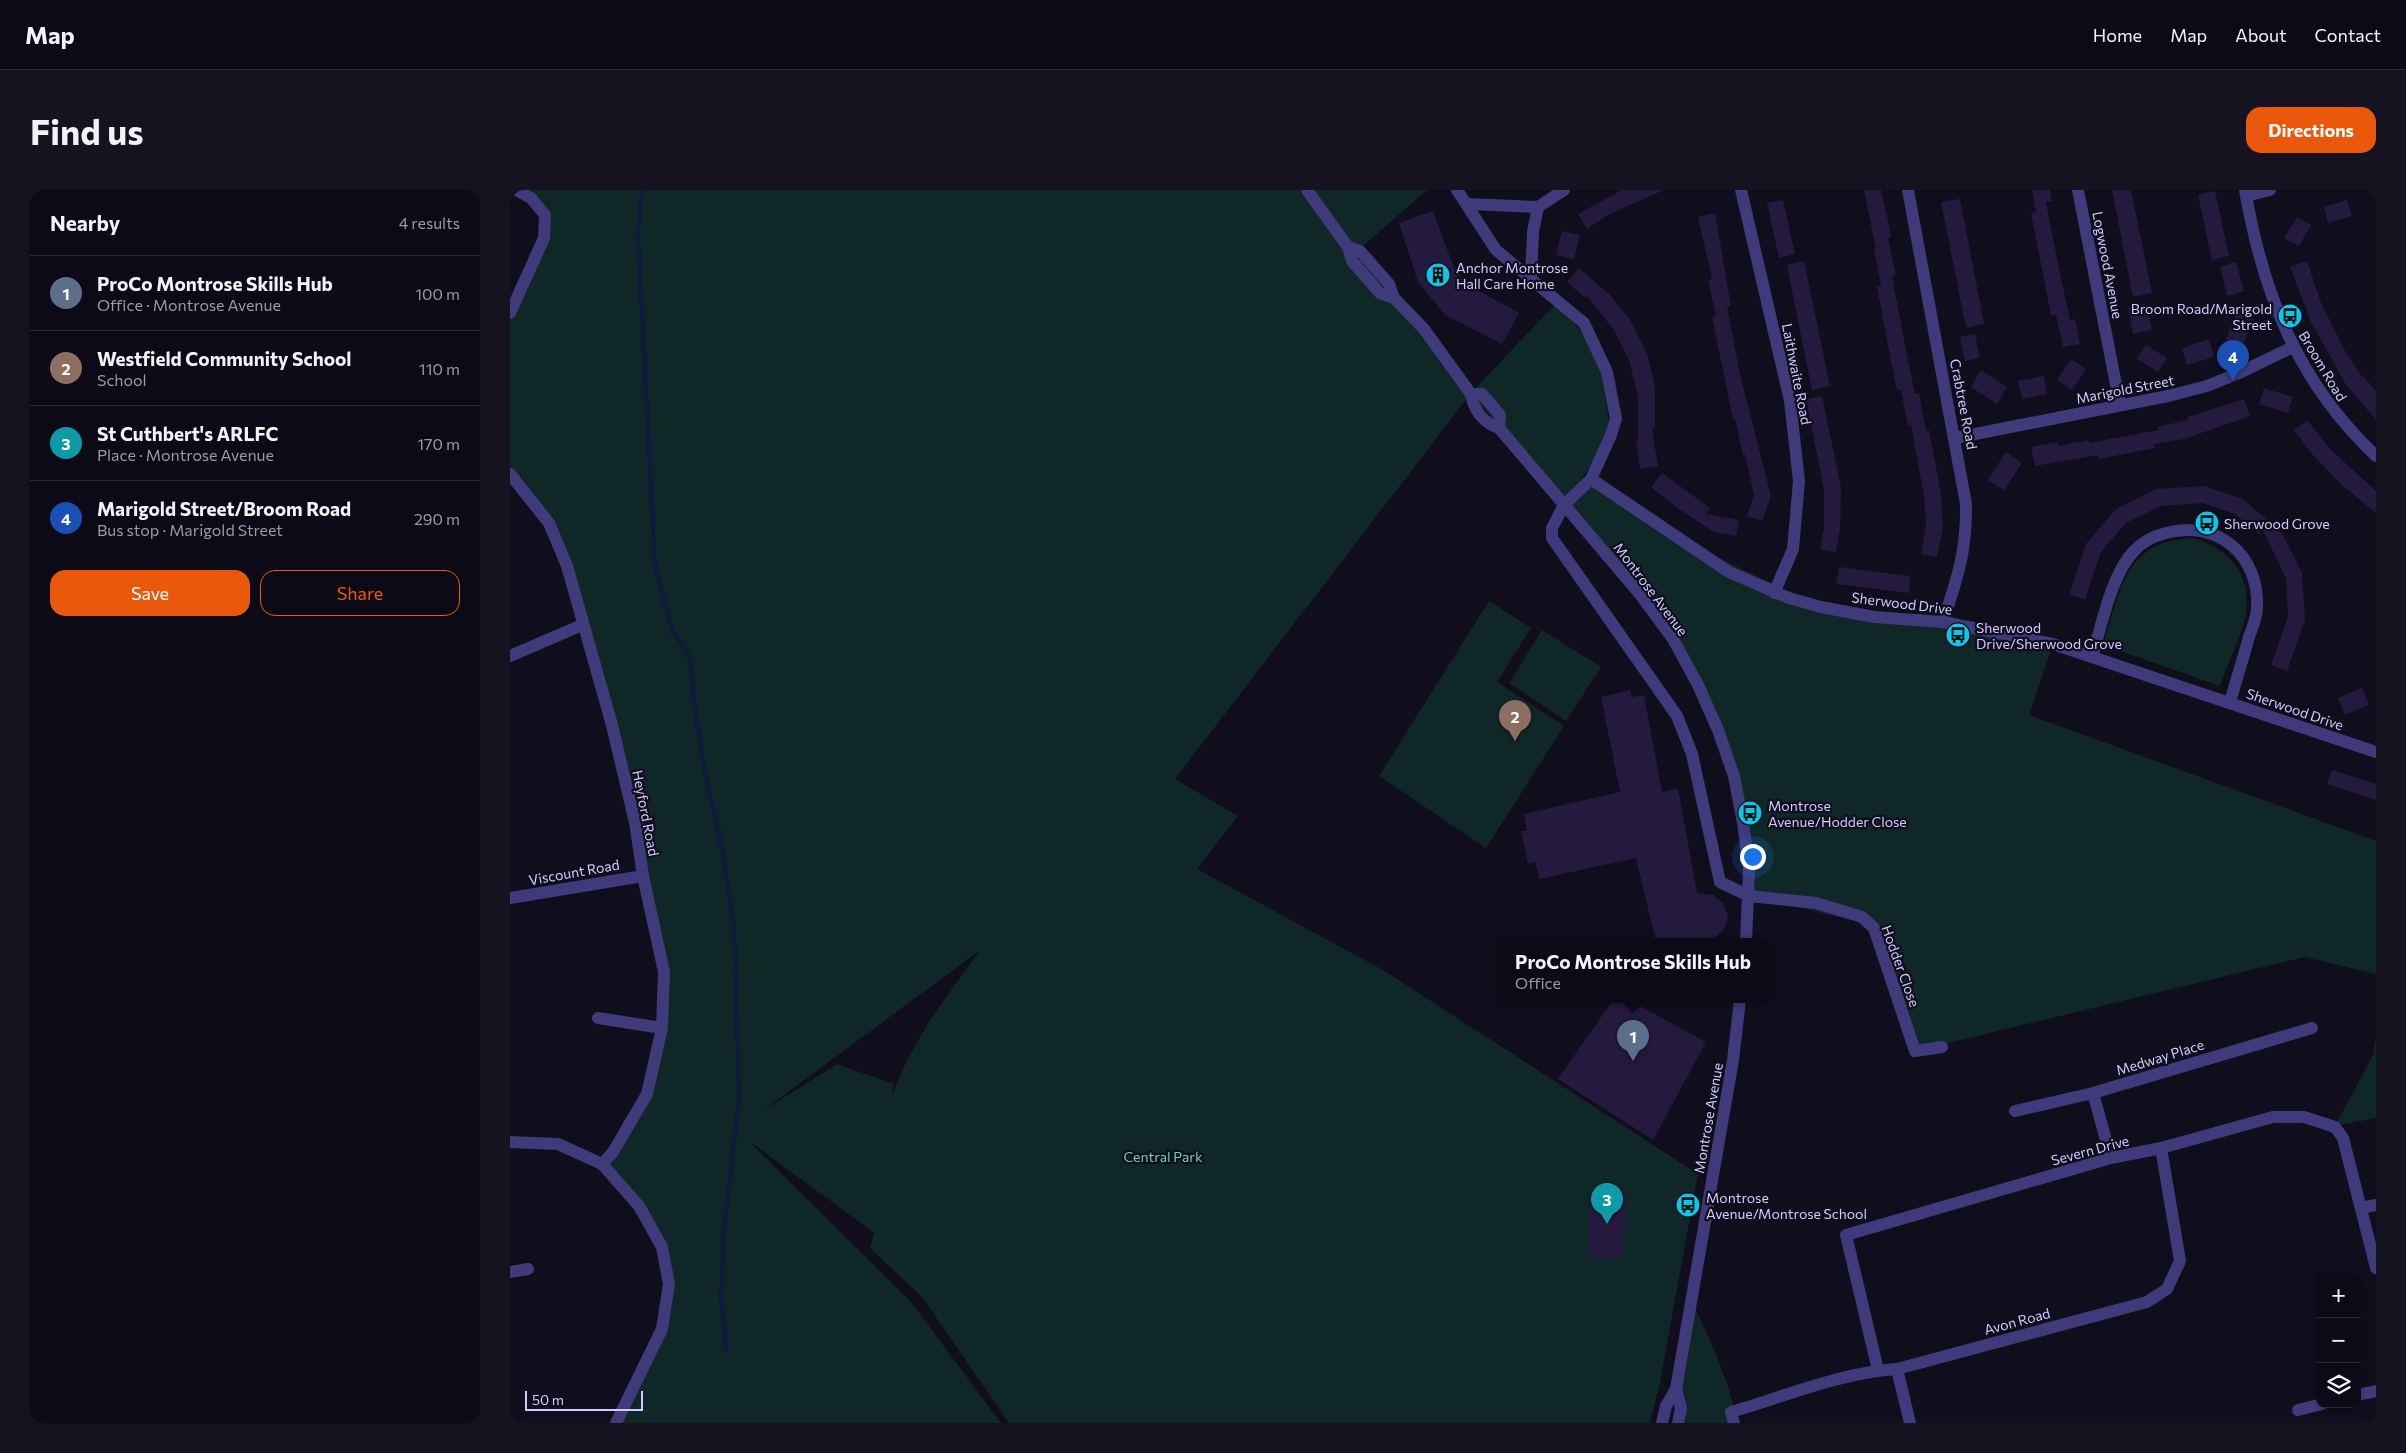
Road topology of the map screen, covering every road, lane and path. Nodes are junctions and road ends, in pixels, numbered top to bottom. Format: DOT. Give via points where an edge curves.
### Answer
graph roads {
  1 [pos="516,190"];
  2 [pos="1307,190"];
  3 [pos="1457,190"];
  4 [pos="1564,190"];
  5 [pos="1741,190"];
  6 [pos="1908,190"];
  7 [pos="2078,190"];
  8 [pos="2270,190"];
  9 [pos="2246,193"];
  10 [pos="1468,204"];
  11 [pos="1538,207"];
  12 [pos="1531,278"];
  13 [pos="510,313"];
  14 [pos="2293,347"];
  15 [pos="2120,405"];
  16 [pos="1955,438"];
  17 [pos="2376,456"];
  18 [pos="510,476"];
  19 [pos="1591,479"];
  20 [pos="1564,505"];
  21 [pos="1774,593"];
  22 [pos="1943,622"];
  23 [pos="582,625"];
  24 [pos="510,656"];
  25 [pos="2092,656"];
  26 [pos="2230,702"];
  27 [pos="2376,752"];
  28 [pos="643,876"];
  29 [pos="1749,896"];
  30 [pos="510,898"];
  31 [pos="1746,938"];
  32 [pos="1740,1003"];
  33 [pos="598,1018"];
  34 [pos="662,1028"];
  35 [pos="2312,1028"];
  36 [pos="1942,1047"];
  37 [pos="2093,1093"];
  38 [pos="2015,1111"];
  39 [pos="510,1142"];
  40 [pos="2161,1148"];
  41 [pos="2111,1158"];
  42 [pos="602,1164"];
  43 [pos="2376,1205"];
  44 [pos="2361,1208"];
  45 [pos="2376,1268"];
  46 [pos="528,1269"];
  47 [pos="510,1272"];
  48 [pos="1897,1369"];
  49 [pos="1878,1370"];
  50 [pos="1676,1389"];
  51 [pos="2376,1390"];
  52 [pos="2361,1394"];
  53 [pos="2316,1406"];
  54 [pos="2298,1410"];
  55 [pos="1732,1418"];
  56 [pos="616,1423"];
  57 [pos="1662,1423"];
  58 [pos="1678,1423"];
  59 [pos="1910,1423"];
  1 -- 13 [label="street" via="531,198 545,215 545,223 544,238"];
  2 -- 20 [label="street, Montrose Avenue" via="1348,247 1352,261 1380,294 1394,298 1424,329 1471,394 1482,394 1500,415 1499,428"];
  3 -- 10 [label="street"];
  4 -- 11 [label="street"];
  5 -- 21 [label="street, Laithwaite Road" via="1790,401 1799,481 1793,549"];
  6 -- 16 [label="street, Crabtree Road"];
  7 -- 15 [label="street, Logwood Avenue"];
  8 -- 9 [label="street"];
  9 -- 14 [label="street, Broom Road" via="2262,267 2277,314"];
  10 -- 11 [label="street"];
  10 -- 12 [label="street" via="1496,250"];
  11 -- 12 [label="street" via="1533,232"];
  12 -- 19 [label="street" via="1584,322 1607,372 1616,419"];
  14 -- 15 [label="street, Marigold Street" via="2208,386"];
  14 -- 17 [label="street, Broom Road" via="2339,419"];
  15 -- 16 [label="street, Marigold Street"];
  16 -- 22 [label="street, Crabtree Road" via="1966,504 1967,534 1962,563"];
  18 -- 23 [label="street, Heyford Road" via="549,522 567,566"];
  19 -- 20 [label="street"];
  19 -- 21 [label="street, Sherwood Drive" via="1729,572"];
  20 -- 29 [label="street, Montrose Avenue" via="1639,593 1673,639 1698,685 1734,776 1749,869"];
  20 -- 29 [label="street, Hodder Close" via="1552,528 1552,538 1677,716 1692,754 1720,882"];
  21 -- 22 [label="street, Sherwood Drive" via="1848,612"];
  22 -- 25 [label="street, Sherwood Drive" via="2019,636"];
  23 -- 24 [label="street"];
  23 -- 28 [label="street, Heyford Road" via="612,725 635,822"];
  25 -- 26 [label="street, Sherwood Drive"];
  25 -- 26 [label="street" via="2118,576 2133,551 2152,537 2178,529 2206,530 2230,543 2245,559 2256,584 2257,609"];
  26 -- 27 [label="street, Sherwood Drive"];
  28 -- 30 [label="street, Viscount Road"];
  28 -- 34 [label="street, Heyford Road" via="664,972"];
  29 -- 31 [label="street, Montrose Avenue"];
  29 -- 36 [label="street, Hodder Close" via="1816,904 1862,917 1874,928 1915,1051"];
  32 -- 50 [label="street, Montrose Avenue" via="1733,1060"];
  33 -- 34 [label="street"];
  34 -- 42 [label="street, Heyford Road" via="647,1094"];
  35 -- 37 [label="street, Medway Place"];
  37 -- 38 [label="street, Medway Place"];
  37 -- 41 [label="street"];
  39 -- 42 [label="street" via="558,1144"];
  40 -- 41 [label="street, Severn Drive"];
  40 -- 44 [label="street, Severn Drive" via="2273,1117 2304,1116 2335,1126 2343,1138"];
  40 -- 48 [label="street, Avon Road" via="2180,1261 2167,1289 2147,1302"];
  41 -- 49 [label="street, Severn Drive" via="1846,1235"];
  42 -- 56 [label="street" via="639,1206 657,1238 662,1247 669,1284 662,1329"];
  43 -- 44 [label="street"];
  44 -- 45 [label="street, Severn Drive"];
  46 -- 47 [label="street"];
  48 -- 49 [label="street, Avon Road"];
  48 -- 59 [label="street"];
  49 -- 55 [label="street, Avon Road"];
  50 -- 57 [label="street, Montrose Avenue" via="1666,1406"];
  50 -- 58 [label="street, Montrose Avenue" via="1681,1408"];
  51 -- 52 [label="street"];
  53 -- 54 [label="street"];
}
